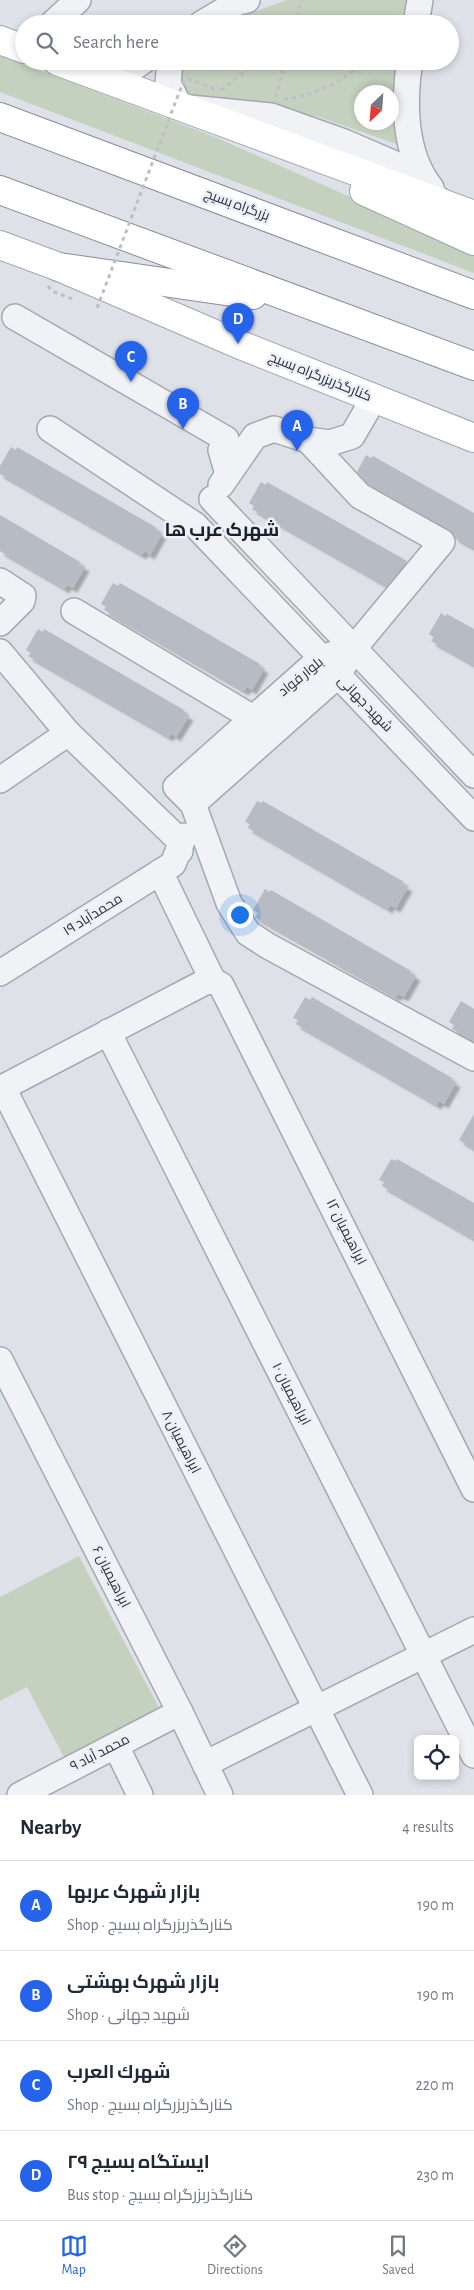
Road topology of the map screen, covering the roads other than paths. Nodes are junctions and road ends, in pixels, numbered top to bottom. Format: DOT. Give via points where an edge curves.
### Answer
graph roads {
  1 [pos="78,0"];
  2 [pos="247,0"];
  3 [pos="420,0"];
  4 [pos="62,15"];
  5 [pos="216,15"];
  6 [pos="418,15"];
  7 [pos="0,40"];
  8 [pos="15,46"];
  9 [pos="81,70"];
  10 [pos="129,70"];
  11 [pos="177,70"];
  12 [pos="409,70"];
  13 [pos="112,82"];
  14 [pos="180,107"];
  15 [pos="0,116"];
  16 [pos="0,190"];
  17 [pos="442,202"];
  18 [pos="474,214"];
  19 [pos="474,241"];
  20 [pos="0,245"];
  21 [pos="59,268"];
  22 [pos="474,295"];
  23 [pos="306,302"];
  24 [pos="15,317"];
  25 [pos="474,366"];
  26 [pos="374,398"];
  27 [pos="474,418"];
  28 [pos="50,429"];
  29 [pos="474,438"];
  30 [pos="308,440"];
  31 [pos="228,474"];
  32 [pos="212,499"];
  33 [pos="195,525"];
  34 [pos="0,582"];
  35 [pos="74,611"];
  36 [pos="0,622"];
  37 [pos="354,648"];
  38 [pos="0,652"];
  39 [pos="330,666"];
  40 [pos="253,718"];
  41 [pos="68,733"];
  42 [pos="474,775"];
  43 [pos="0,780"];
  44 [pos="185,796"];
  45 [pos="474,818"];
  46 [pos="180,851"];
  47 [pos="160,872"];
  48 [pos="0,973"];
  49 [pos="213,981"];
  50 [pos="108,1032"];
  51 [pos="474,1058"];
  52 [pos="2,1088"];
  53 [pos="0,1360"];
  54 [pos="474,1489"];
  55 [pos="474,1630"];
  56 [pos="424,1655"];
  57 [pos="316,1709"];
  58 [pos="180,1712"];
  59 [pos="116,1746"];
  60 [pos="474,1755"];
  61 [pos="205,1764"];
  62 [pos="20,1795"];
  63 [pos="140,1795"];
  64 [pos="220,1795"];
  65 [pos="360,1795"];
  1 -- 4 [label="street"];
  2 -- 5 [label="street"];
  3 -- 6 [label="street"];
  7 -- 8 [label="main road"];
  9 -- 13 [label="main road"];
  10 -- 13 [label="street"];
  11 -- 14 [label="street" via="168,83"];
  12 -- 17 [label="street" via="407,126 422,177"];
  13 -- 14 [label="main road"];
  14 -- 17 [label="main road"];
  14 -- 19 [label="main road"];
  15 -- 22 [label="main road, بزرگراه بسیج"];
  16 -- 23 [label="main road"];
  17 -- 18 [label="main road"];
  20 -- 21 [label="main road, کنارگذربزرگراه بسیج"];
  21 -- 23 [label="main road"];
  21 -- 26 [label="main road, کنارگذربزرگراه بسیج"];
  23 -- 25 [label="main road"];
  24 -- 31 [label="street" via="226,439 221,450"];
  26 -- 27 [label="main road"];
  26 -- 29 [label="main road, کنارگذربزرگراه بسیج"];
  26 -- 30 [label="street" via="352,436 330,443"];
  28 -- 33 [label="street, شهید جهانی"];
  30 -- 31 [label="street" via="274,429 255,436"];
  30 -- 37 [label="street" via="360,496 442,542"];
  31 -- 32 [label="street"];
  32 -- 33 [label="street"];
  32 -- 37 [label="street"];
  33 -- 39 [label="street, شهید جهانی"];
  34 -- 36 [label="street" via="23,596 22,601"];
  35 -- 40 [label="street"];
  37 -- 39 [label="street, بلوار فواد"];
  37 -- 42 [label="street"];
  38 -- 41 [label="street"];
  39 -- 40 [label="street, بلوار فواد"];
  39 -- 44 [label="street, بلوار فواد"];
  39 -- 45 [label="street, شهید جهانی"];
  40 -- 44 [label="street, بلوار فواد"];
  41 -- 43 [label="street"];
  41 -- 46 [label="street" via="178,840"];
  44 -- 46 [label="street"];
  44 -- 51 [label="street" via="229,902 248,933"];
  46 -- 47 [label="street, محمدآباد ۱۹" via="173,864"];
  47 -- 48 [label="street, محمدآباد ۱۹"];
  47 -- 49 [label="street, ابراهیمیان ۱۲"];
  49 -- 50 [label="street" via="205,982"];
  49 -- 54 [label="street, ابراهیمیان ۱۲" via="221,985"];
  50 -- 52 [label="street"];
  50 -- 56 [label="street, ابراهیمیان ۱۰"];
  52 -- 57 [label="street, ابراهیمیان ۸"];
  53 -- 58 [label="street, ابراهیمیان ۶"];
  55 -- 56 [label="street"];
  56 -- 57 [label="street"];
  56 -- 60 [label="street, ابراهیمیان ۱۰"];
  57 -- 61 [label="street"];
  57 -- 65 [label="street, ابراهیمیان ۸"];
  58 -- 59 [label="street, محمد آباد ۹"];
  58 -- 61 [label="street, ابراهیمیان ۶"];
  59 -- 62 [label="street, محمد آباد ۹"];
  59 -- 63 [label="street"];
  61 -- 64 [label="street, ابراهیمیان ۶"];
}
